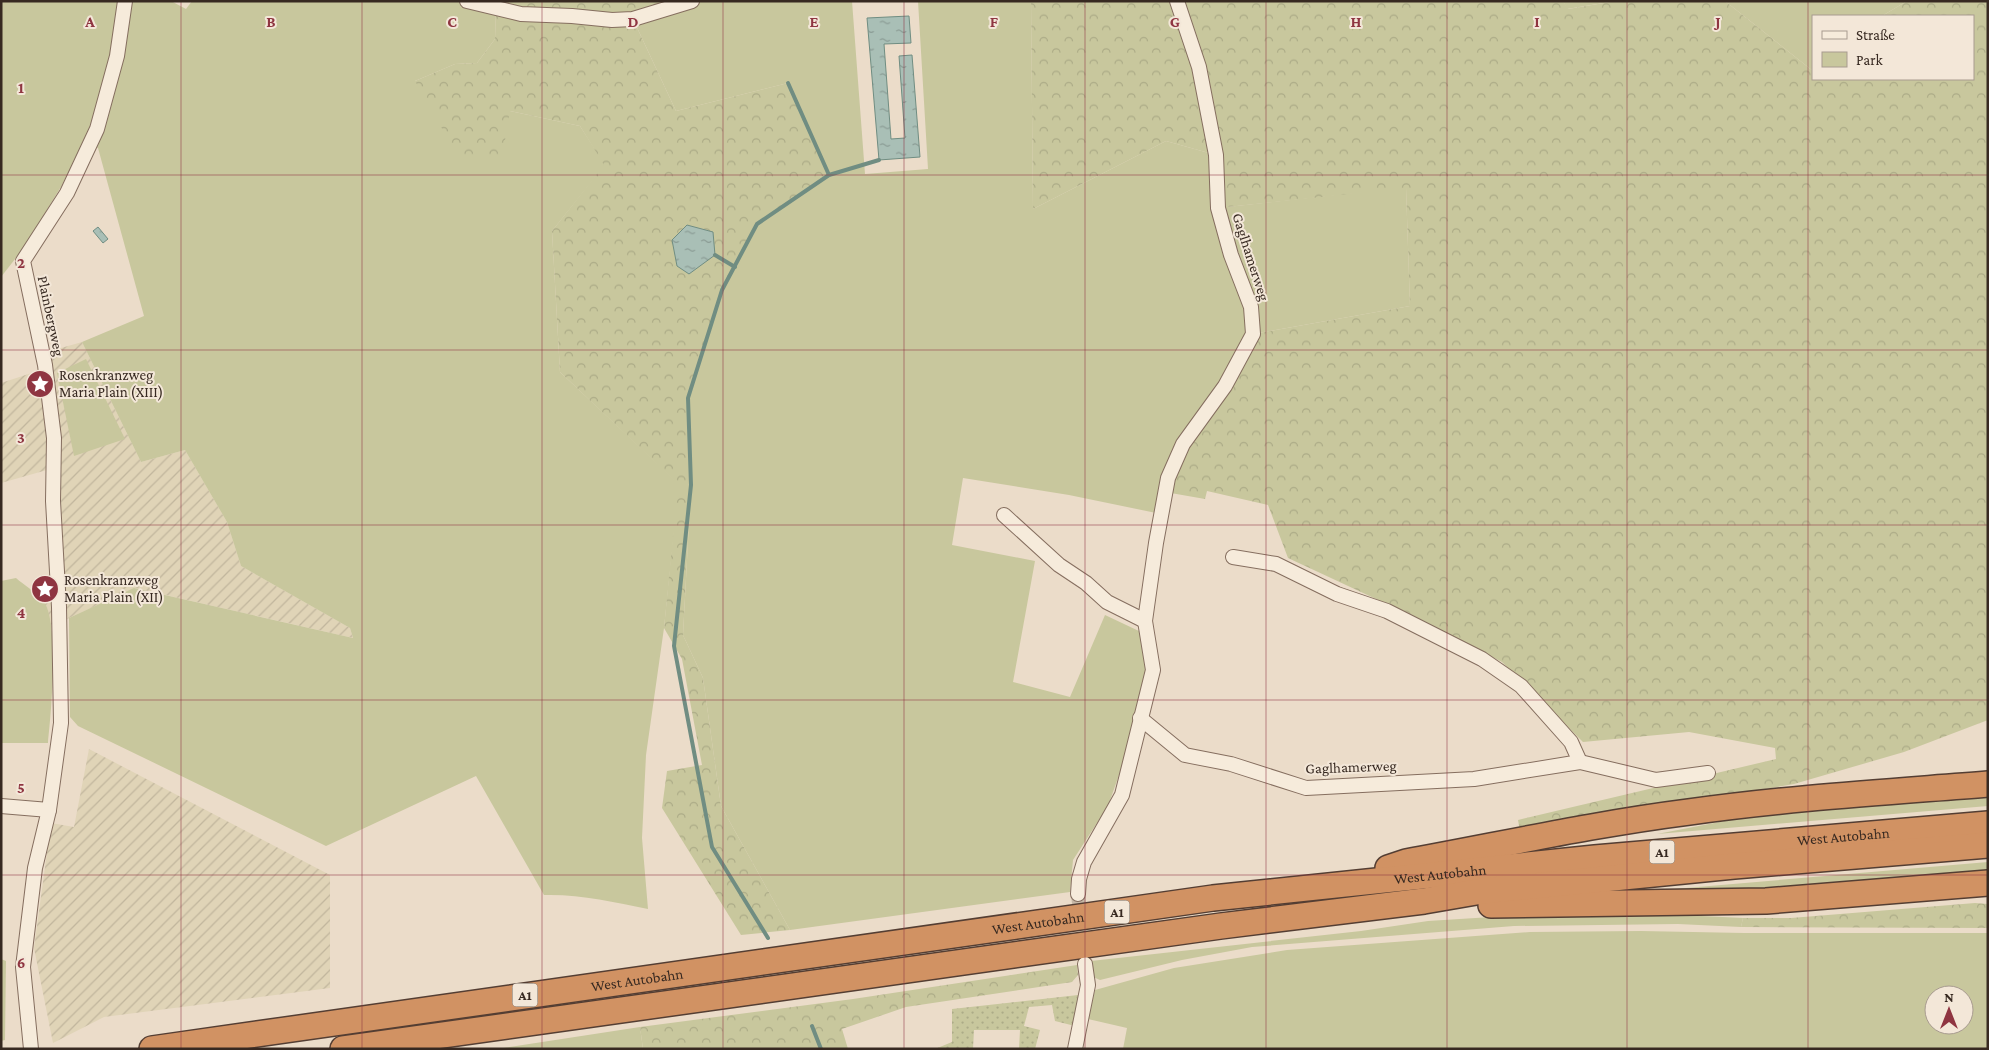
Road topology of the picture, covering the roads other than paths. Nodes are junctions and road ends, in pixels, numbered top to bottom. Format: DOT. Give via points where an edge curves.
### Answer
graph roads {
  1 [pos="125,1"];
  2 [pos="467,1"];
  3 [pos="692,1"];
  4 [pos="1177,1"];
  5 [pos="1004,515"];
  6 [pos="1233,557"];
  7 [pos="1145,621"];
  8 [pos="1140,718"];
  9 [pos="1580,762"];
  10 [pos="1988,766"];
  11 [pos="1708,773"];
  12 [pos="1988,784"];
  13 [pos="1918,790"];
  14 [pos="1,806"];
  15 [pos="49,810"];
  16 [pos="1988,824"];
  17 [pos="1988,845"];
  18 [pos="1336,884"];
  19 [pos="1981,886"];
  20 [pos="1078,894"];
  21 [pos="1424,901"];
  22 [pos="1085,964"];
  23 [pos="31,1049"];
  24 [pos="152,1049"];
  25 [pos="343,1049"];
  26 [pos="1076,1049"];
  1 -- 15 [label="street, Plainbergweg" via="117,56 97,129 67,193 23,261 45,365 55,452 53,501 61,723"];
  2 -- 3 [label="street" via="521,14 612,20 633,19"];
  4 -- 7 [label="street, Gaglhamerweg" via="1200,68 1216,155 1218,208 1231,255 1251,307 1253,334 1225,386 1183,444 1168,478"];
  5 -- 7 [label="street" via="1059,565 1107,602"];
  6 -- 9 [label="street" via="1276,564 1337,594 1387,612 1482,659 1521,686 1570,742"];
  7 -- 8 [label="street, Gaglhamerweg" via="1153,670"];
  8 -- 9 [label="street, Gaglhamerweg" via="1184,755 1231,764 1306,788 1474,778"];
  8 -- 20 [label="street, Gaglhamerweg" via="1122,795 1084,862"];
  9 -- 11 [label="street, Gaglhamerweg" via="1656,780"];
  10 -- 13 [label="highway" via="1948,776"];
  12 -- 13 [label="highway"];
  13 -- 18 [label="highway" via="1758,803 1615,823 1406,862"];
  14 -- 15 [label="street"];
  15 -- 23 [label="street, Plainbergweg" via="35,868 23,967"];
  16 -- 18 [label="highway, West Autobahn / A1"];
  17 -- 21 [label="highway, West Autobahn / A1" via="1552,883"];
  18 -- 24 [label="highway, West Autobahn / A1" via="898,942"];
  19 -- 21 [label="highway" via="1766,901 1486,906"];
  21 -- 25 [label="highway, West Autobahn / A1" via="1220,926"];
  22 -- 26 [label="street" via="1088,985"];
}
